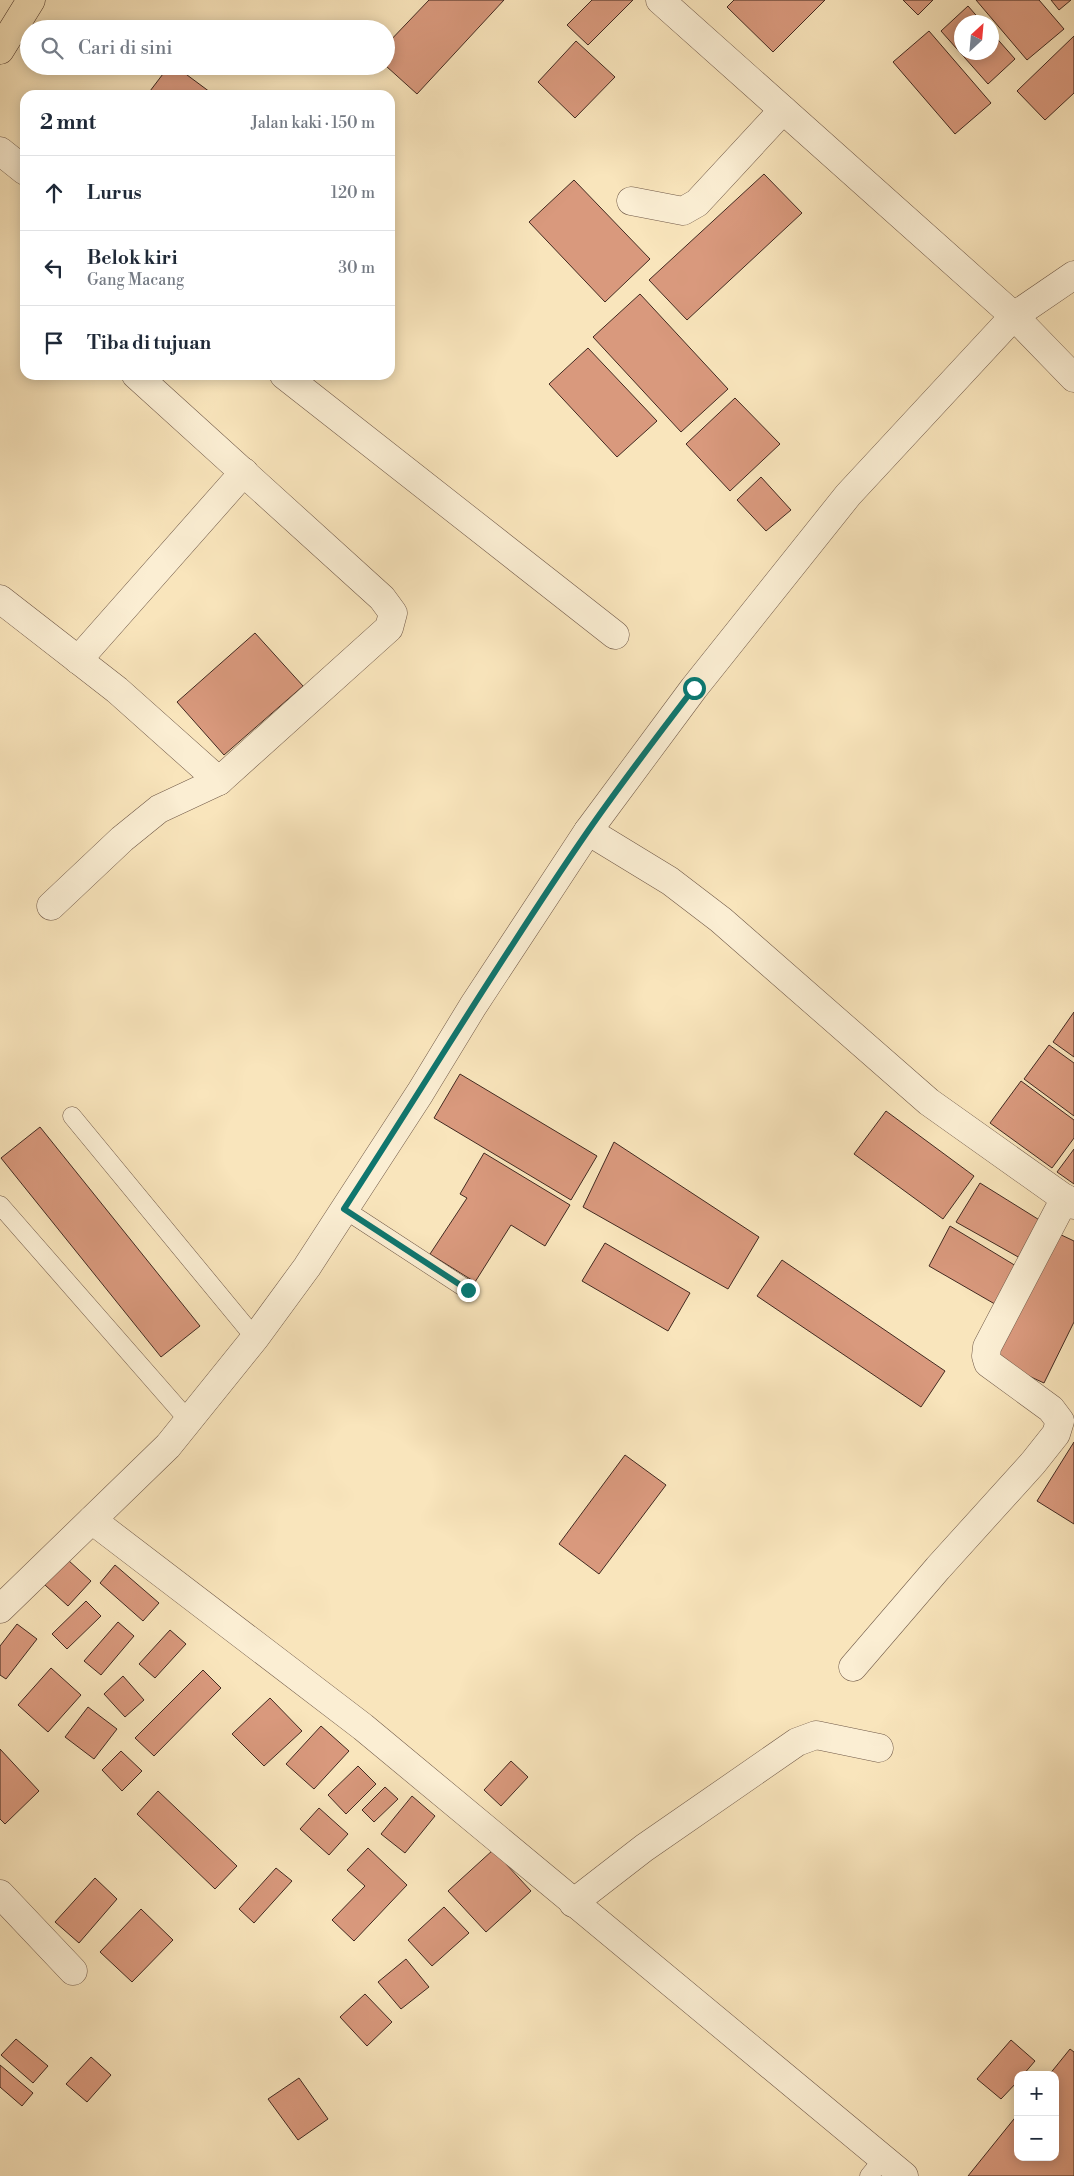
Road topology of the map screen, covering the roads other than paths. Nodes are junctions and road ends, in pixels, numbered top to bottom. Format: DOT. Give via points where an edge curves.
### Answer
graph roads {
  1 [pos="17,0"];
  2 [pos="32,0"];
  3 [pos="660,0"];
  4 [pos="0,27"];
  5 [pos="0,50"];
  6 [pos="784,110"];
  7 [pos="0,151"];
  8 [pos="20,167"];
  9 [pos="631,201"];
  10 [pos="1074,275"];
  11 [pos="1014,316"];
  12 [pos="1074,378"];
  13 [pos="142,380"];
  14 [pos="290,380"];
  15 [pos="244,472"];
  16 [pos="0,599"];
  17 [pos="615,635"];
  18 [pos="78,660"];
  19 [pos="219,781"];
  20 [pos="588,830"];
  21 [pos="51,906"];
  22 [pos="72,1116"];
  23 [pos="1069,1201"];
  24 [pos="0,1205"];
  25 [pos="344,1209"];
  26 [pos="468,1290"];
  27 [pos="255,1338"];
  28 [pos="189,1421"];
  29 [pos="92,1520"];
  30 [pos="0,1609"];
  31 [pos="853,1667"];
  32 [pos="879,1748"];
  33 [pos="0,1894"];
  34 [pos="573,1903"];
  35 [pos="73,1971"];
  36 [pos="876,2168"];
  37 [pos="904,2176"];
  1 -- 4 [label="main road"];
  2 -- 5 [label="main road"];
  3 -- 6 [label="street"];
  6 -- 9 [label="street" via="697,203 683,211"];
  6 -- 11 [label="street"];
  7 -- 8 [label="street"];
  10 -- 11 [label="street"];
  11 -- 12 [label="street"];
  11 -- 20 [label="street" via="848,494 694,688"];
  13 -- 15 [label="street"];
  14 -- 17 [label="street"];
  15 -- 18 [label="street"];
  15 -- 19 [label="street" via="382,598 393,613 389,628"];
  16 -- 18 [label="street"];
  18 -- 19 [label="street" via="117,690"];
  19 -- 21 [label="street" via="159,809"];
  20 -- 23 [label="street" via="670,881 721,920 929,1102"];
  20 -- 25 [label="street"];
  22 -- 27 [label="lane"];
  23 -- 31 [label="street" via="987,1347 986,1356 988,1363 1051,1409 1060,1422 1058,1430 1033,1463"];
  24 -- 28 [label="lane"];
  25 -- 26 [label="lane"];
  25 -- 27 [label="street"];
  27 -- 28 [label="street"];
  28 -- 29 [label="street"];
  29 -- 30 [label="street"];
  29 -- 34 [label="street" via="364,1727"];
  32 -- 34 [label="street" via="816,1735 797,1742 644,1848"];
  33 -- 35 [label="street"];
  34 -- 36 [label="street"];
  36 -- 37 [label="street"];
}
